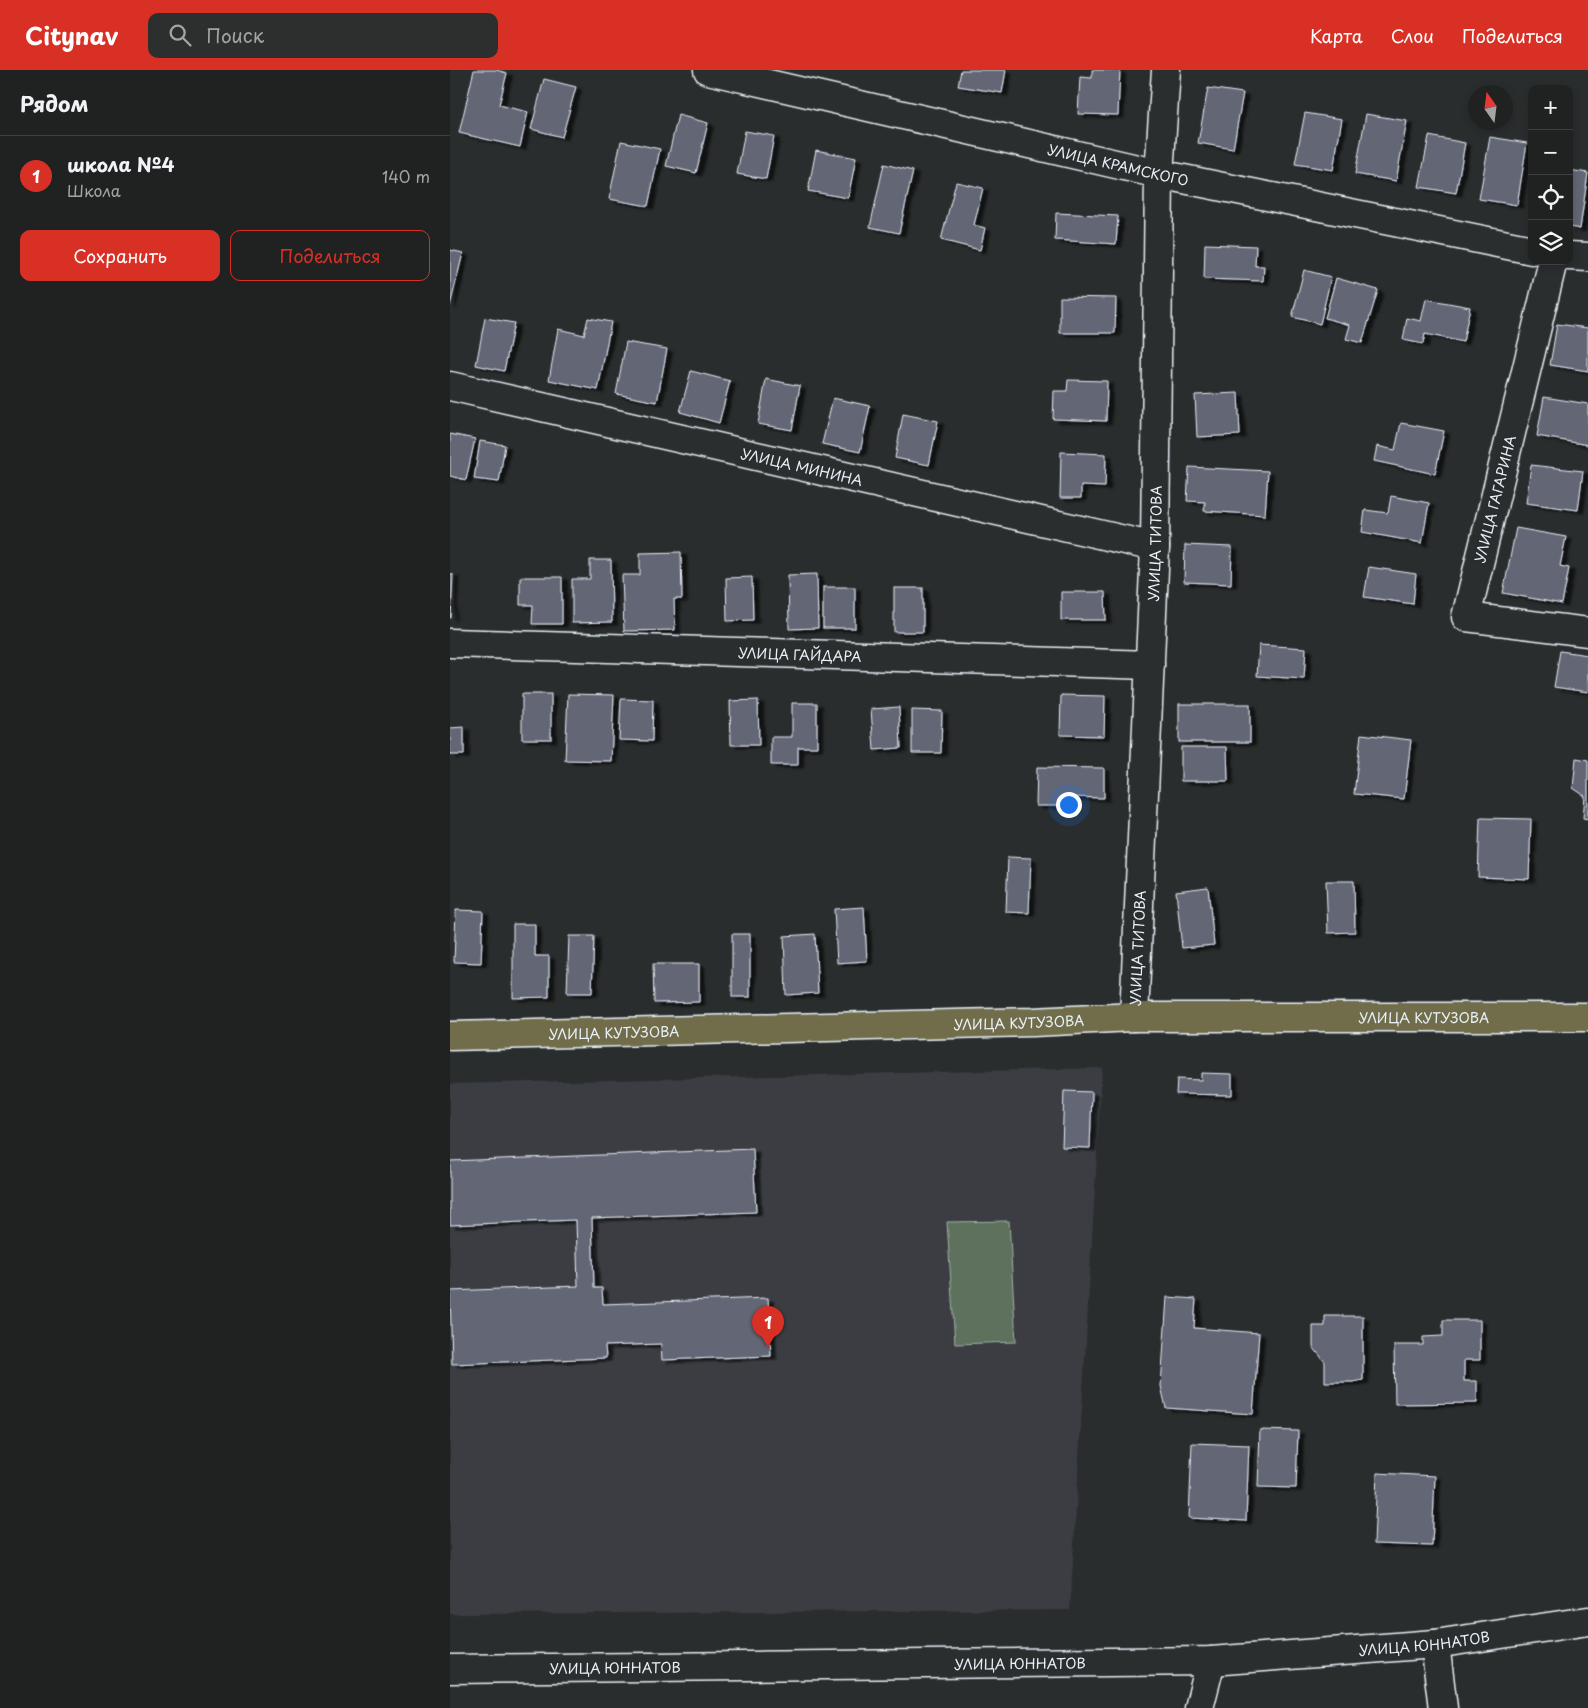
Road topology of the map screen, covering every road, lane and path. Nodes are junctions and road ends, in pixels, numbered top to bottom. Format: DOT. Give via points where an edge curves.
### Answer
graph roads {
  1 [pos="708,70"];
  2 [pos="1166,70"];
  3 [pos="1159,174"];
  4 [pos="1528,249"];
  5 [pos="1573,256"];
  6 [pos="1588,257"];
  7 [pos="1553,265"];
  8 [pos="450,386"];
  9 [pos="1155,547"];
  10 [pos="1588,632"];
  11 [pos="450,643"];
  12 [pos="1150,666"];
  13 [pos="1134,1017"];
  14 [pos="1588,1017"];
  15 [pos="450,1036"];
  16 [pos="1588,1622"];
  17 [pos="1435,1644"];
  18 [pos="1211,1661"];
  19 [pos="450,1669"];
  20 [pos="1199,1708"];
  21 [pos="1443,1708"];
  1 -- 3 [label="street, УЛИЦА КРАМСКОГО"];
  2 -- 3 [label="street, УЛИЦА ТИТОВА"];
  3 -- 4 [label="street, УЛИЦА КРАМСКОГО"];
  3 -- 9 [label="street, УЛИЦА ТИТОВА"];
  5 -- 6 [label="street"];
  7 -- 10 [label="street, УЛИЦА ГАГАРИНА" via="1466,617"];
  8 -- 9 [label="street, УЛИЦА МИНИНА"];
  9 -- 12 [label="street, УЛИЦА ТИТОВА"];
  11 -- 12 [label="street, УЛИЦА ГАЙДАРА"];
  12 -- 13 [label="street, УЛИЦА ТИТОВА"];
  13 -- 14 [label="main road, УЛИЦА КУТУЗОВА"];
  13 -- 15 [label="main road, УЛИЦА КУТУЗОВА"];
  16 -- 17 [label="street, УЛИЦА ЮННАТОВ"];
  17 -- 18 [label="street, УЛИЦА ЮННАТОВ"];
  17 -- 21 [label="street"];
  18 -- 19 [label="street, УЛИЦА ЮННАТОВ"];
  18 -- 20 [label="street"];
}
